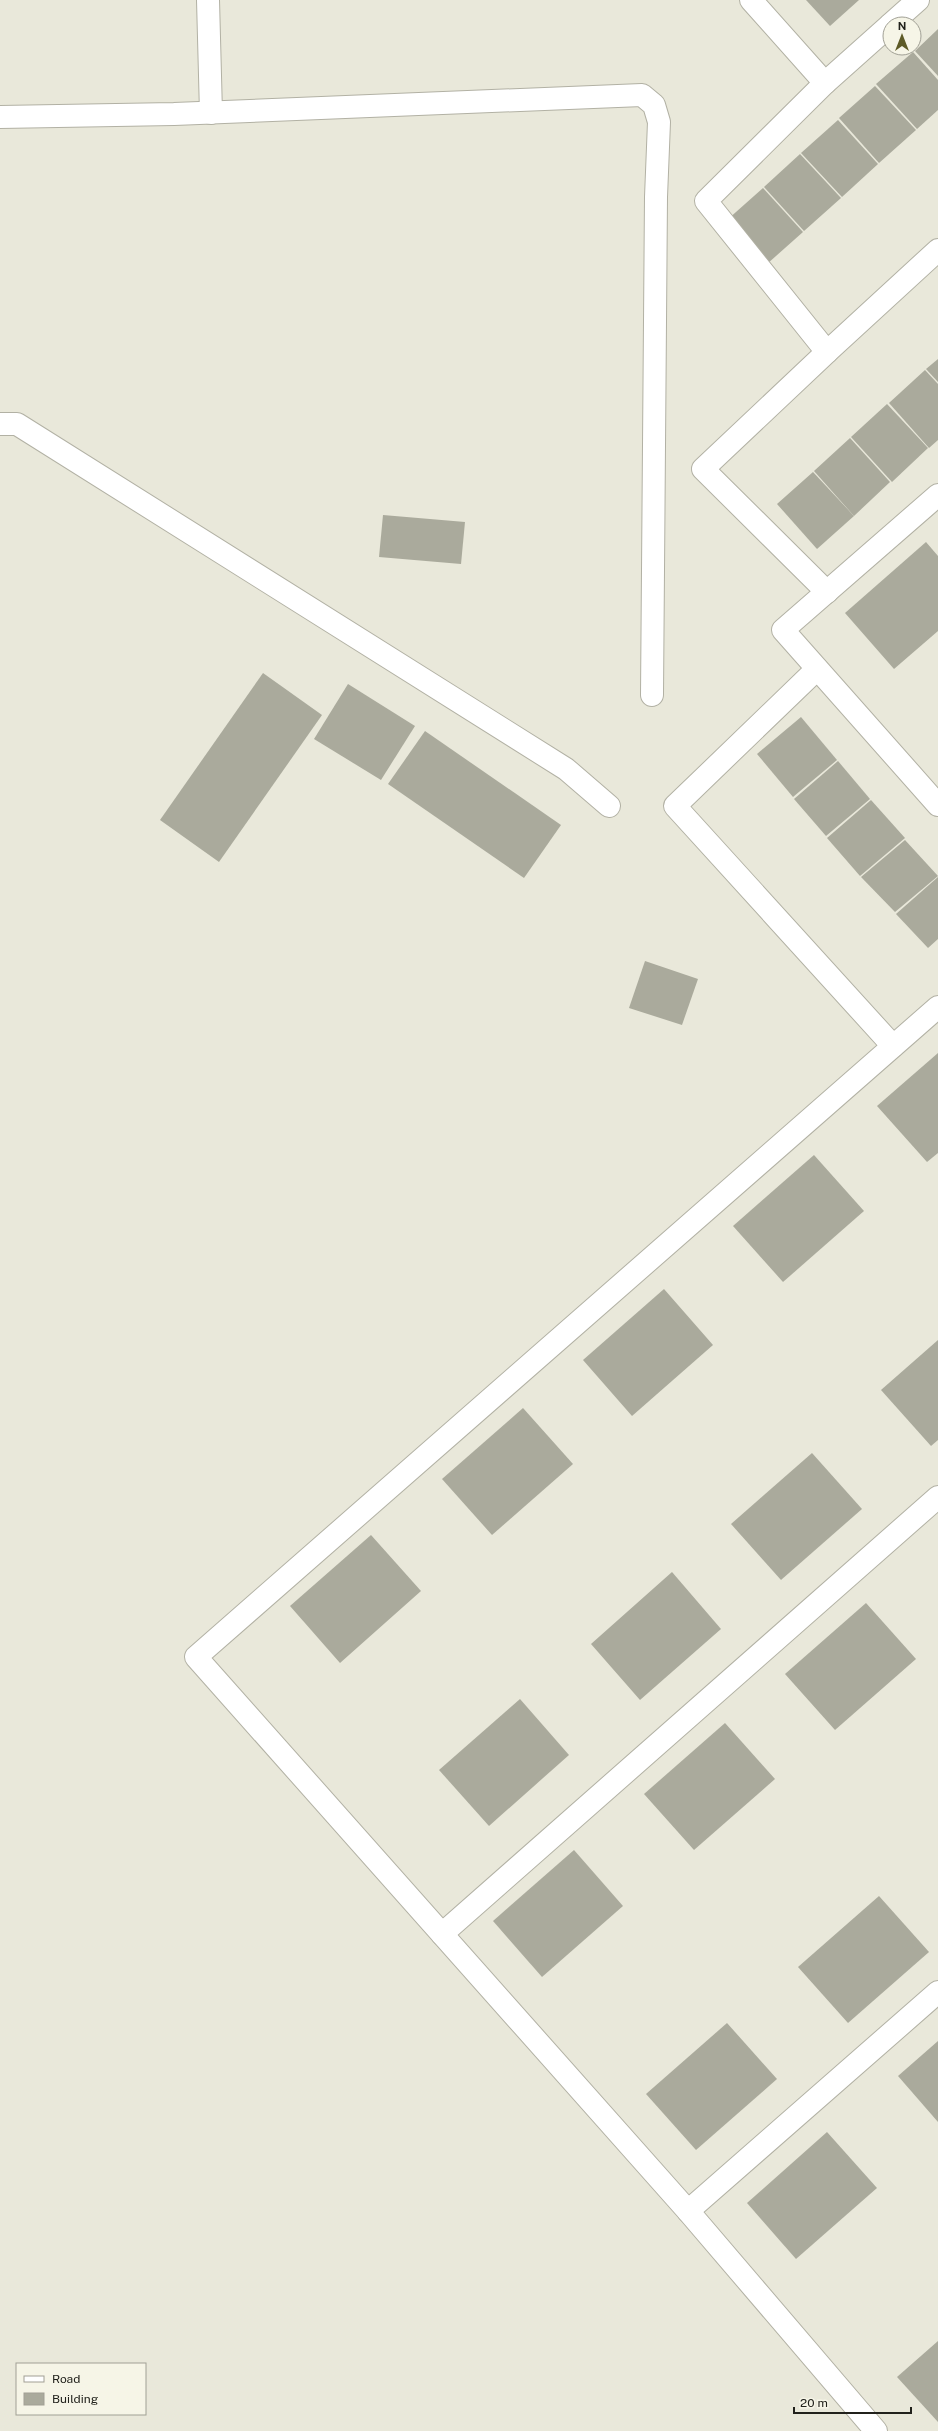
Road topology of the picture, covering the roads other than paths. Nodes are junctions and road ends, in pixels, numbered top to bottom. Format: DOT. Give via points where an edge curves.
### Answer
graph roads {
  1 [pos="208,0"];
  2 [pos="751,0"];
  3 [pos="918,0"];
  4 [pos="899,16"];
  5 [pos="882,31"];
  6 [pos="825,82"];
  7 [pos="211,113"];
  8 [pos="0,117"];
  9 [pos="938,250"];
  10 [pos="827,352"];
  11 [pos="0,424"];
  12 [pos="938,495"];
  13 [pos="826,592"];
  14 [pos="817,669"];
  15 [pos="652,695"];
  16 [pos="938,805"];
  17 [pos="609,806"];
  18 [pos="938,1007"];
  19 [pos="893,1046"];
  20 [pos="938,1497"];
  21 [pos="442,1934"];
  22 [pos="938,1992"];
  23 [pos="688,2211"];
  24 [pos="876,2431"];
  1 -- 7 [label="street"];
  2 -- 6 [label="street"];
  3 -- 4 [label="street"];
  5 -- 6 [label="street"];
  6 -- 10 [label="street" via="706,201"];
  7 -- 8 [label="street"];
  7 -- 15 [label="street" via="642,95 654,105 659,122 656,197"];
  9 -- 10 [label="street"];
  10 -- 13 [label="street" via="703,469"];
  11 -- 17 [label="street" via="17,424 51,445 566,769"];
  12 -- 13 [label="street"];
  13 -- 14 [label="street" via="783,630"];
  14 -- 16 [label="street"];
  14 -- 19 [label="street" via="675,806"];
  18 -- 19 [label="street"];
  19 -- 21 [label="street" via="196,1657"];
  20 -- 21 [label="street"];
  21 -- 23 [label="street"];
  22 -- 23 [label="street"];
  23 -- 24 [label="street"];
}
